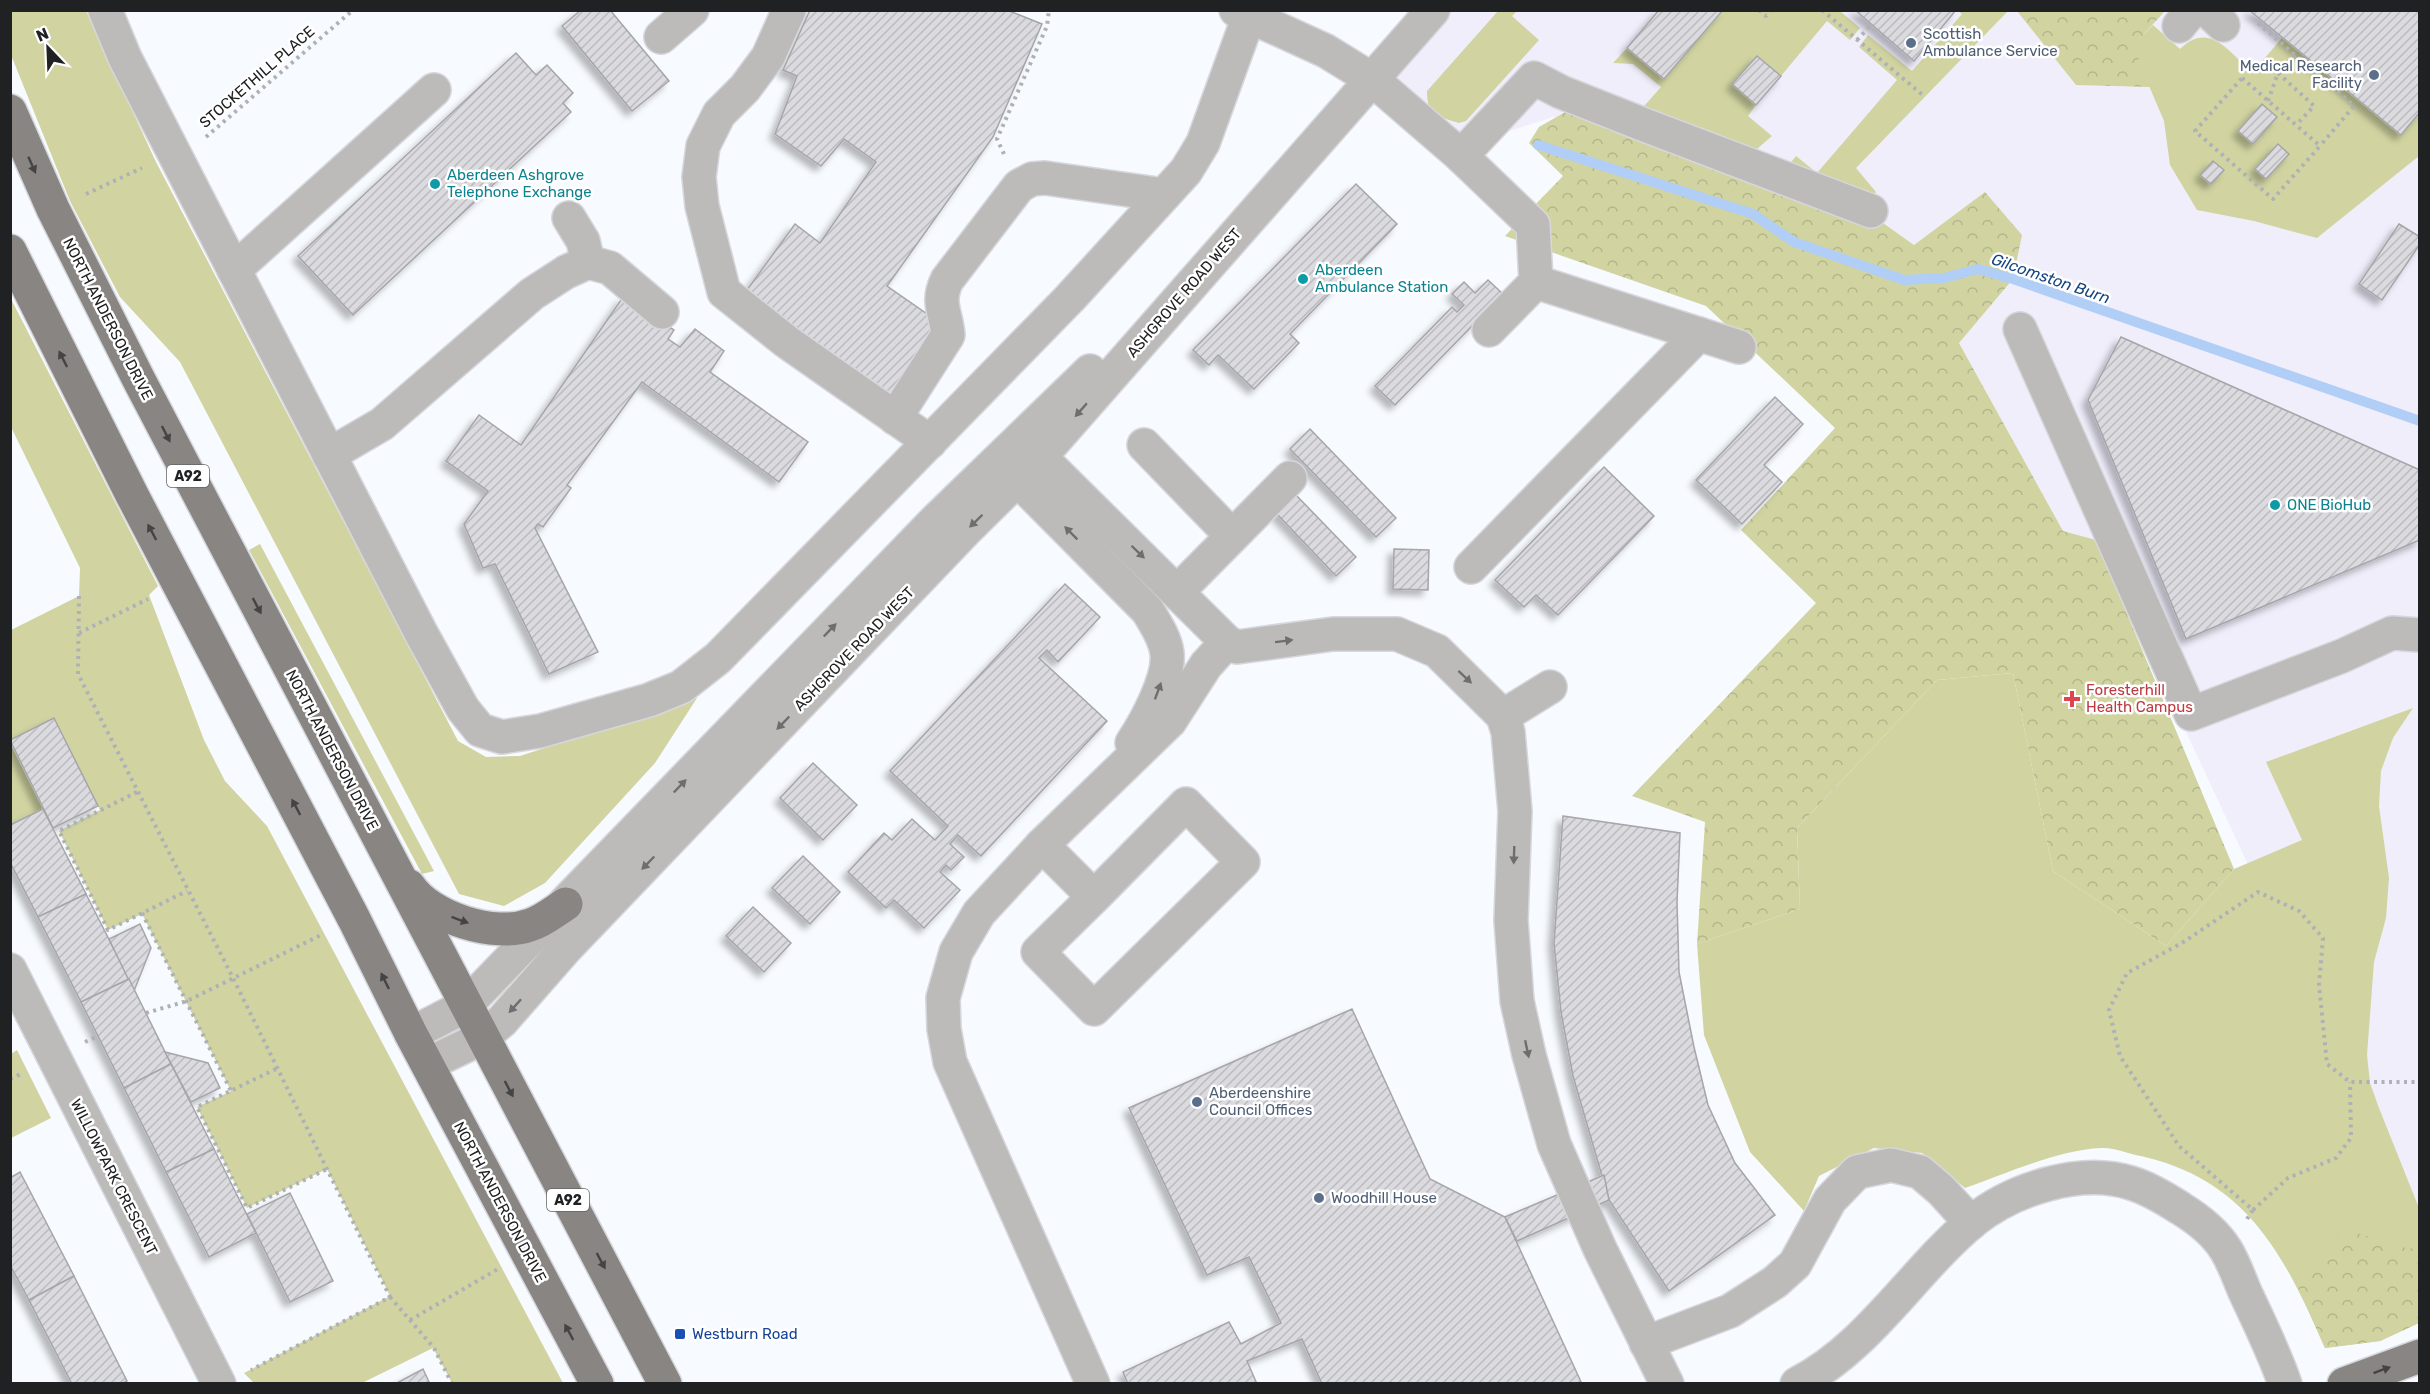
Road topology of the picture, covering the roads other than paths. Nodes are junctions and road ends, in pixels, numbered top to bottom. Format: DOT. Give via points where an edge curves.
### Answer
graph roads {
  1 [pos="105,10"];
  2 [pos="692,10"];
  3 [pos="789,10"];
  4 [pos="1433,10"];
  5 [pos="1242,13"];
  6 [pos="661,37"];
  7 [pos="1373,80"];
  8 [pos="434,90"];
  9 [pos="10,111"];
  10 [pos="1461,156"];
  11 [pos="1164,195"];
  12 [pos="1871,211"];
  13 [pos="569,218"];
  14 [pos="10,251"];
  15 [pos="588,262"];
  16 [pos="234,270"];
  17 [pos="1536,282"];
  18 [pos="662,312"];
  19 [pos="2020,329"];
  20 [pos="1489,330"];
  21 [pos="1699,334"];
  22 [pos="1739,347"];
  23 [pos="895,418"];
  24 [pos="930,442"];
  25 [pos="1144,445"];
  26 [pos="329,455"];
  27 [pos="1022,456"];
  28 [pos="1290,478"];
  29 [pos="1232,536"];
  30 [pos="1471,567"];
  31 [pos="1178,591"];
  32 [pos="2420,635"];
  33 [pos="1227,642"];
  34 [pos="1550,687"];
  35 [pos="1503,716"];
  36 [pos="1082,809"];
  37 [pos="378,836"];
  38 [pos="1042,845"];
  39 [pos="1094,897"];
  40 [pos="566,904"];
  41 [pos="10,970"];
  42 [pos="465,1006"];
  43 [pos="411,1034"];
  44 [pos="482,1038"];
  45 [pos="428,1064"];
  46 [pos="1971,1223"];
  47 [pos="1646,1343"];
  48 [pos="2420,1356"];
  49 [pos="231,1378"];
  50 [pos="597,1383"];
  51 [pos="665,1383"];
  52 [pos="1093,1383"];
  53 [pos="1667,1383"];
  54 [pos="1797,1383"];
  55 [pos="2285,1383"];
  56 [pos="2344,1383"];
  1 -- 16 [label="street" via="124,58"];
  2 -- 6 [label="street"];
  3 -- 23 [label="street" via="768,57 719,114 704,146 699,177 702,206 724,292"];
  4 -- 7 [label="street, ASHGROVE ROAD WEST"];
  5 -- 7 [label="street" via="1326,51"];
  5 -- 11 [label="street" via="1203,143 1186,171"];
  7 -- 10 [label="street"];
  7 -- 27 [label="street, ASHGROVE ROAD WEST" via="1258,208"];
  8 -- 16 [label="street"];
  9 -- 37 [label="main road, NORTH ANDERSON DRIVE / A92, one-way" via="52,209"];
  10 -- 12 [label="street" via="1534,78 1641,124"];
  10 -- 17 [label="street" via="1533,225"];
  11 -- 23 [label="street" via="1045,178 1019,186 947,280 941,306 948,335"];
  11 -- 24 [label="street"];
  13 -- 15 [label="street" via="583,241"];
  43 -- 14 [label="main road, NORTH ANDERSON DRIVE, one-way"];
  15 -- 18 [label="street" via="610,268"];
  15 -- 26 [label="street" via="532,294 382,423"];
  16 -- 26 [label="street"];
  17 -- 20 [label="street"];
  17 -- 21 [label="street"];
  19 -- 32 [label="street" via="2191,714 2392,633"];
  21 -- 22 [label="street"];
  21 -- 30 [label="street"];
  23 -- 24 [label="street"];
  24 -- 26 [label="street" via="718,658 681,687 540,731 502,737 480,730 463,710"];
  25 -- 29 [label="street"];
  27 -- 31 [label="street, one-way"];
  36 -- 27 [label="street, one-way" via="1147,721 1167,654 1148,611"];
  40 -- 27 [label="street, ASHGROVE ROAD WEST, one-way" via="935,521"];
  27 -- 44 [label="street, ASHGROVE ROAD WEST, one-way" via="964,532"];
  28 -- 29 [label="street"];
  29 -- 31 [label="street"];
  31 -- 33 [label="street"];
  33 -- 35 [label="street, one-way" via="1237,647 1333,634 1397,634 1437,651"];
  33 -- 36 [label="street" via="1206,665 1170,722"];
  34 -- 35 [label="street"];
  35 -- 47 [label="street, one-way" via="1515,811 1511,920 1517,1001 1529,1055 1554,1144"];
  36 -- 38 [label="street"];
  37 -- 40 [label="main road, one-way" via="413,892 444,914 480,928 504,930 531,925"];
  37 -- 42 [label="main road, NORTH ANDERSON DRIVE / A92"];
  38 -- 39 [label="street"];
  38 -- 52 [label="street" via="979,912 956,952 943,998 944,1029 950,1062"];
  39 -- 39 [label="street" via="1186,804 1243,862 1094,1009 1038,952"];
  40 -- 42 [label="street, ASHGROVE ROAD WEST"];
  41 -- 49 [label="street, WILLOWPARK CRESCENT"];
  42 -- 43 [label="street, ASHGROVE ROAD WEST"];
  42 -- 44 [label="main road, NORTH ANDERSON DRIVE / A92"];
  43 -- 45 [label="main road, NORTH ANDERSON DRIVE"];
  44 -- 45 [label="street, ASHGROVE ROAD WEST"];
  44 -- 51 [label="main road, NORTH ANDERSON DRIVE / A92, one-way"];
  50 -- 45 [label="main road, NORTH ANDERSON DRIVE, one-way"];
  46 -- 47 [label="street" via="1920,1172 1891,1165 1857,1172 1830,1200 1795,1263 1775,1282 1730,1311"];
  46 -- 54 [label="street" via="1862,1339 1835,1361"];
  46 -- 55 [label="street" via="1991,1207 2057,1182 2109,1179 2132,1183 2172,1203 2203,1223 2226,1250"];
  47 -- 53 [label="street"];
  56 -- 48 [label="main road, one-way"];
}
